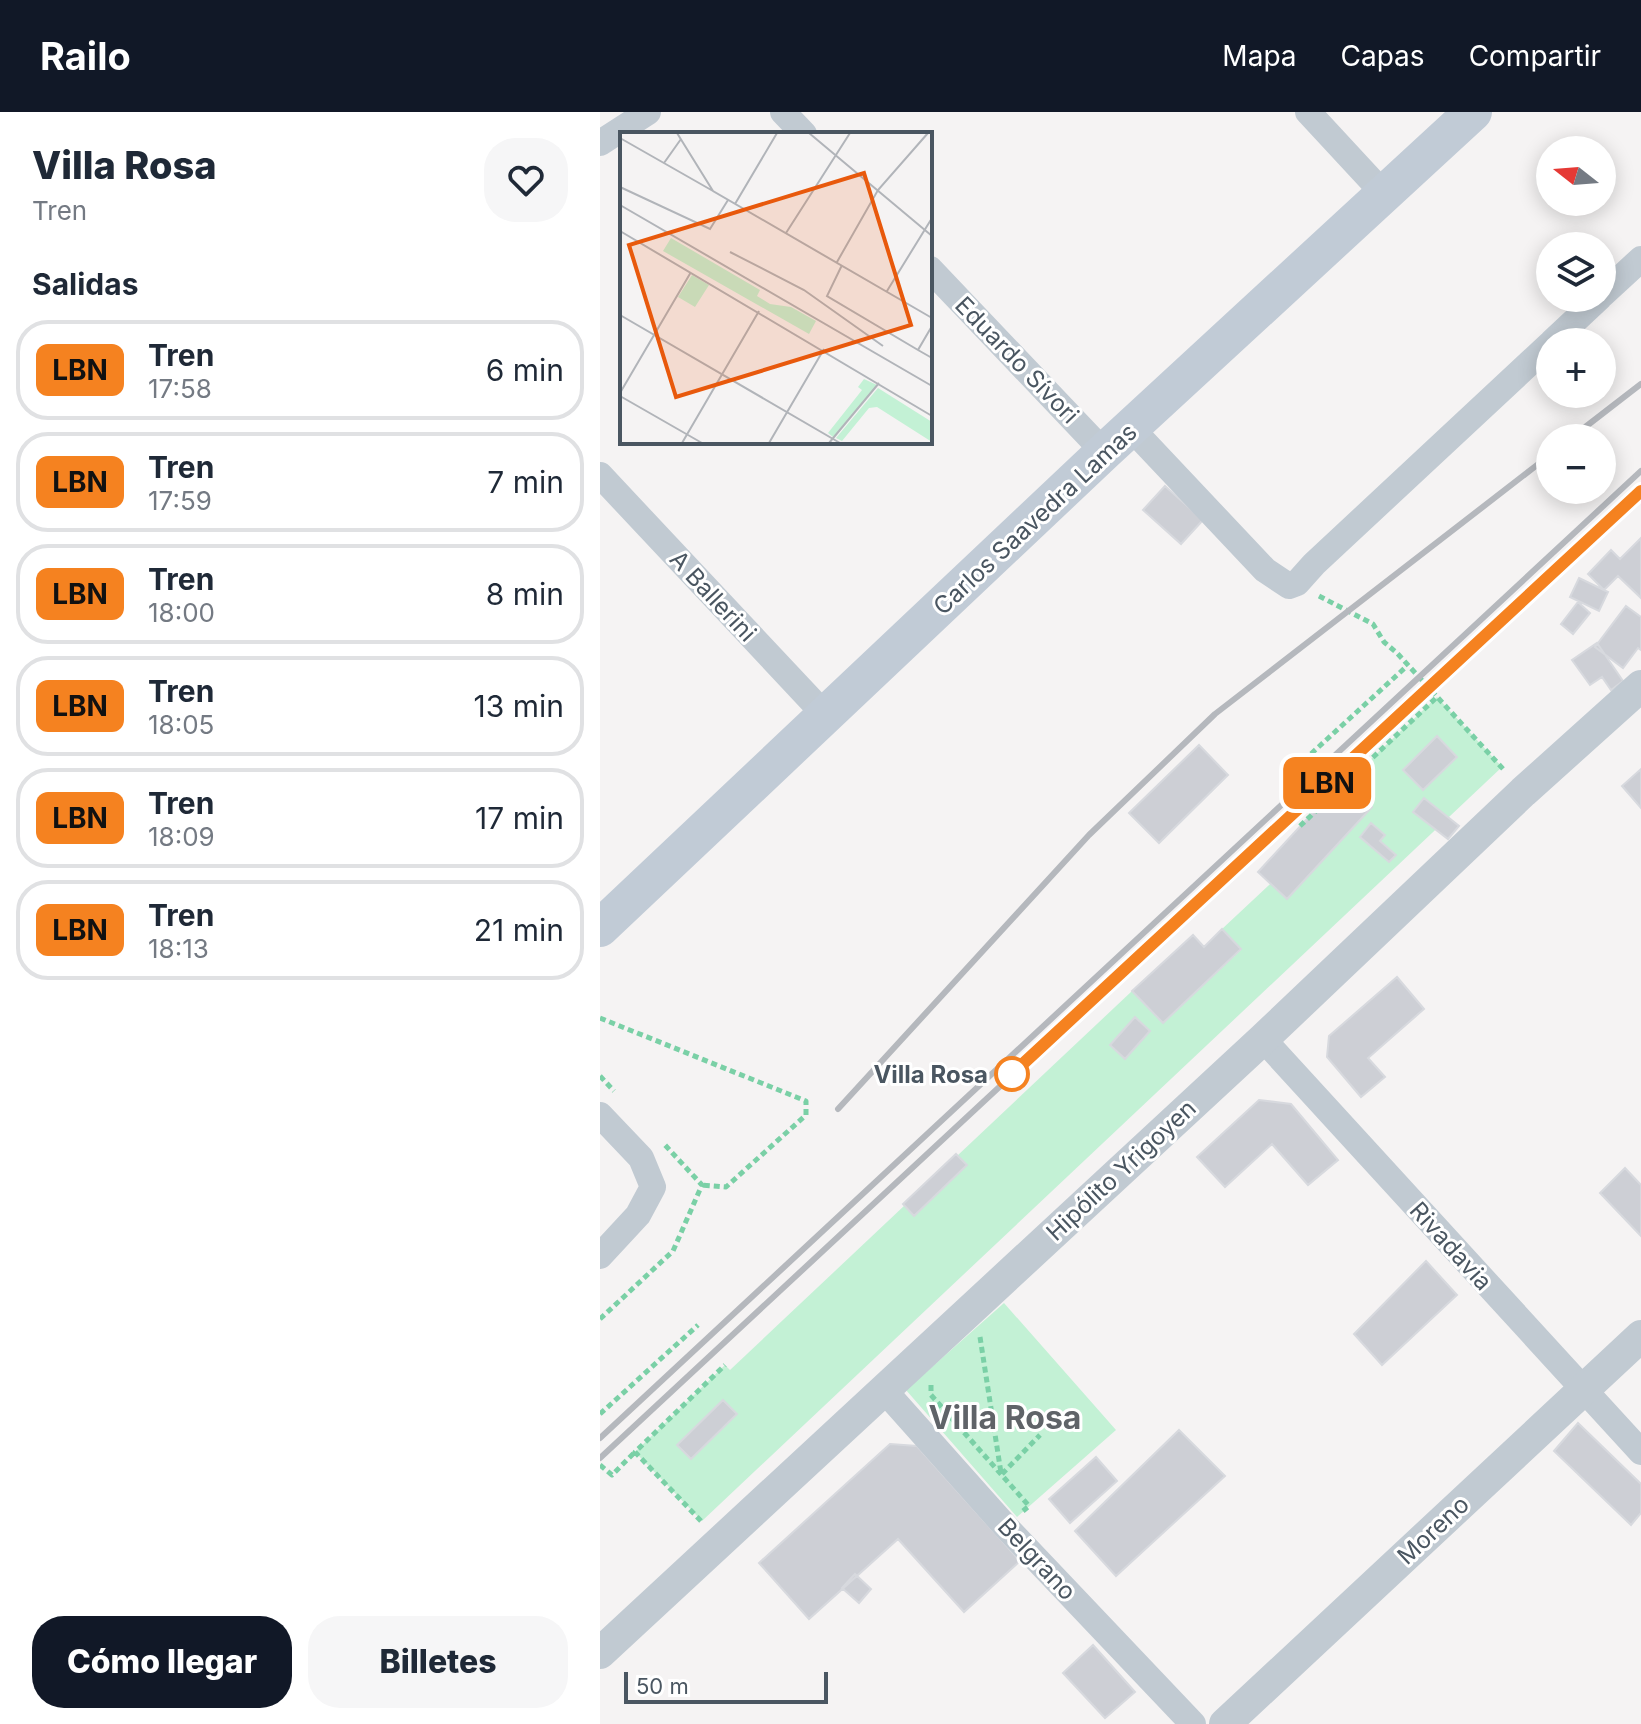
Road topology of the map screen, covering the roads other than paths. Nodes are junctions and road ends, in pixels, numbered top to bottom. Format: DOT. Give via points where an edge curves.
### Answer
graph roads {
  1 [pos="648,112"];
  2 [pos="783,112"];
  3 [pos="1308,112"];
  4 [pos="1473,112"];
  5 [pos="802,132"];
  6 [pos="600,143"];
  7 [pos="1384,194"];
  8 [pos="1641,259"];
  9 [pos="932,271"];
  10 [pos="1616,283"];
  11 [pos="1585,312"];
  12 [pos="1567,328"];
  13 [pos="1536,357"];
  14 [pos="1118,440"];
  15 [pos="600,475"];
  16 [pos="1636,700"];
  17 [pos="827,717"];
  18 [pos="600,928"];
  19 [pos="1263,1039"];
  20 [pos="600,1115"];
  21 [pos="600,1256"];
  22 [pos="1641,1336"];
  23 [pos="884,1390"];
  24 [pos="1583,1390"];
  25 [pos="1641,1452"];
  26 [pos="600,1653"];
  27 [pos="1193,1724"];
  28 [pos="1225,1724"];
  1 -- 6 [label="street"];
  2 -- 5 [label="street"];
  3 -- 7 [label="street"];
  4 -- 7 [label="main road, Carlos Saavedra Lamas"];
  7 -- 14 [label="main road, Carlos Saavedra Lamas"];
  8 -- 10 [label="street"];
  9 -- 14 [label="street, Eduardo Sívori"];
  11 -- 12 [label="street"];
  13 -- 14 [label="street, Eduardo Sívori" via="1289,586"];
  14 -- 17 [label="main road, Carlos Saavedra Lamas"];
  15 -- 17 [label="street, A Ballerini"];
  16 -- 19 [label="street, Hipólito Yrigoyen" via="1523,792"];
  17 -- 18 [label="main road, Carlos Saavedra Lamas"];
  19 -- 23 [label="street, Hipólito Yrigoyen" via="981,1326"];
  19 -- 24 [label="street, Rivadavia"];
  20 -- 21 [label="street" via="641,1158 653,1187 638,1215"];
  22 -- 24 [label="street, Moreno"];
  23 -- 26 [label="street, Hipólito Yrigoyen"];
  23 -- 27 [label="street, Belgrano"];
  24 -- 25 [label="street, Rivadavia"];
  24 -- 28 [label="street, Moreno"];
}
